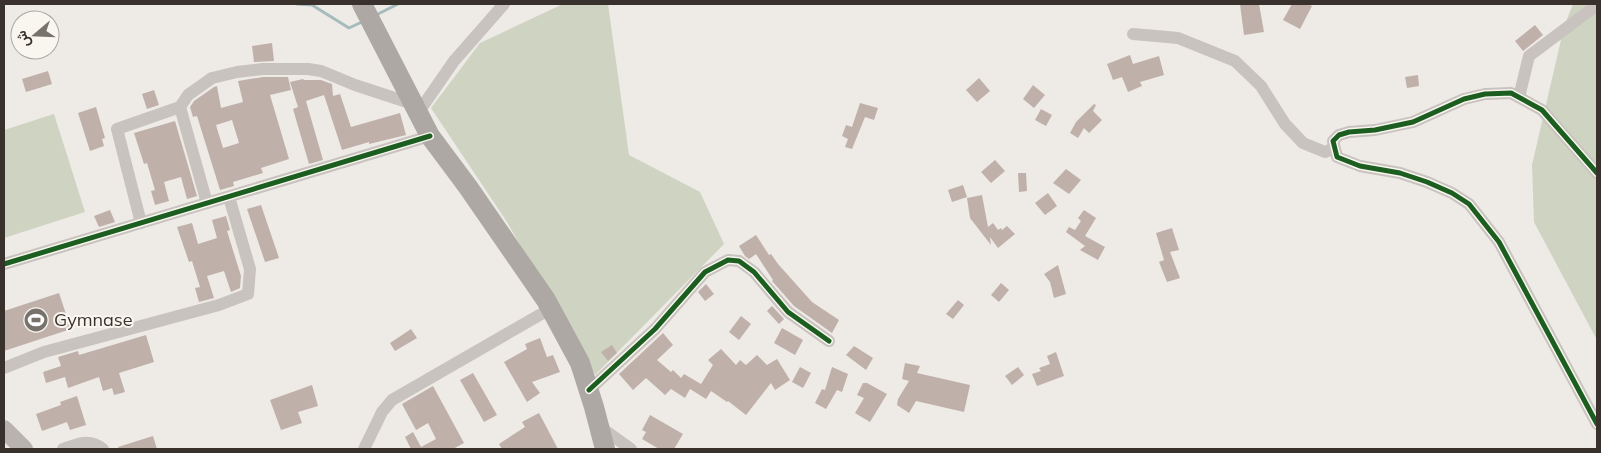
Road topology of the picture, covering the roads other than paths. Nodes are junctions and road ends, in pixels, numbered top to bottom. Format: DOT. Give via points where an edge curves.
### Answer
graph roads {
  1 [pos="362,4"];
  2 [pos="504,4"];
  3 [pos="1597,5"];
  4 [pos="1133,34"];
  5 [pos="1519,97"];
  6 [pos="412,102"];
  7 [pos="180,107"];
  8 [pos="430,136"];
  9 [pos="1334,148"];
  10 [pos="1597,173"];
  11 [pos="229,197"];
  12 [pos="207,203"];
  13 [pos="141,223"];
  14 [pos="4,264"];
  15 [pos="550,309"];
  16 [pos="829,341"];
  17 [pos="4,368"];
  18 [pos="589,390"];
  19 [pos="1597,424"];
  20 [pos="599,426"];
  21 [pos="4,429"];
  22 [pos="24,449"];
  23 [pos="63,449"];
  24 [pos="103,449"];
  25 [pos="364,449"];
  26 [pos="605,449"];
  27 [pos="631,449"];
  1 -- 6 [label="main road"];
  2 -- 6 [label="street" via="454,61"];
  3 -- 5 [label="street" via="1529,56"];
  4 -- 9 [label="street" via="1178,38 1235,61 1261,86 1285,124 1303,143 1325,152"];
  5 -- 9 [label="street" via="1511,93 1464,99 1414,122 1339,135 1333,141"];
  5 -- 10 [label="street" via="1542,110"];
  6 -- 7 [label="street" via="308,69 263,68 212,78 188,96"];
  6 -- 8 [label="main road"];
  7 -- 12 [label="street"];
  7 -- 13 [label="street" via="117,129"];
  8 -- 11 [label="street"];
  8 -- 15 [label="main road" via="474,195"];
  9 -- 19 [label="street" via="1337,157 1360,166 1427,182 1469,204 1499,242"];
  11 -- 12 [label="street"];
  11 -- 17 [label="street" via="250,269 248,294 219,305 44,352"];
  12 -- 13 [label="street"];
  13 -- 14 [label="street"];
  15 -- 18 [label="main road" via="580,363"];
  15 -- 25 [label="street" via="392,400 382,412"];
  16 -- 18 [label="street" via="788,312 754,272 740,261 728,260 705,272 655,328"];
  18 -- 20 [label="main road"];
  20 -- 26 [label="main road"];
  20 -- 27 [label="street"];
  21 -- 22 [label="main road"];
  23 -- 24 [label="street" via="83,442"];
}
